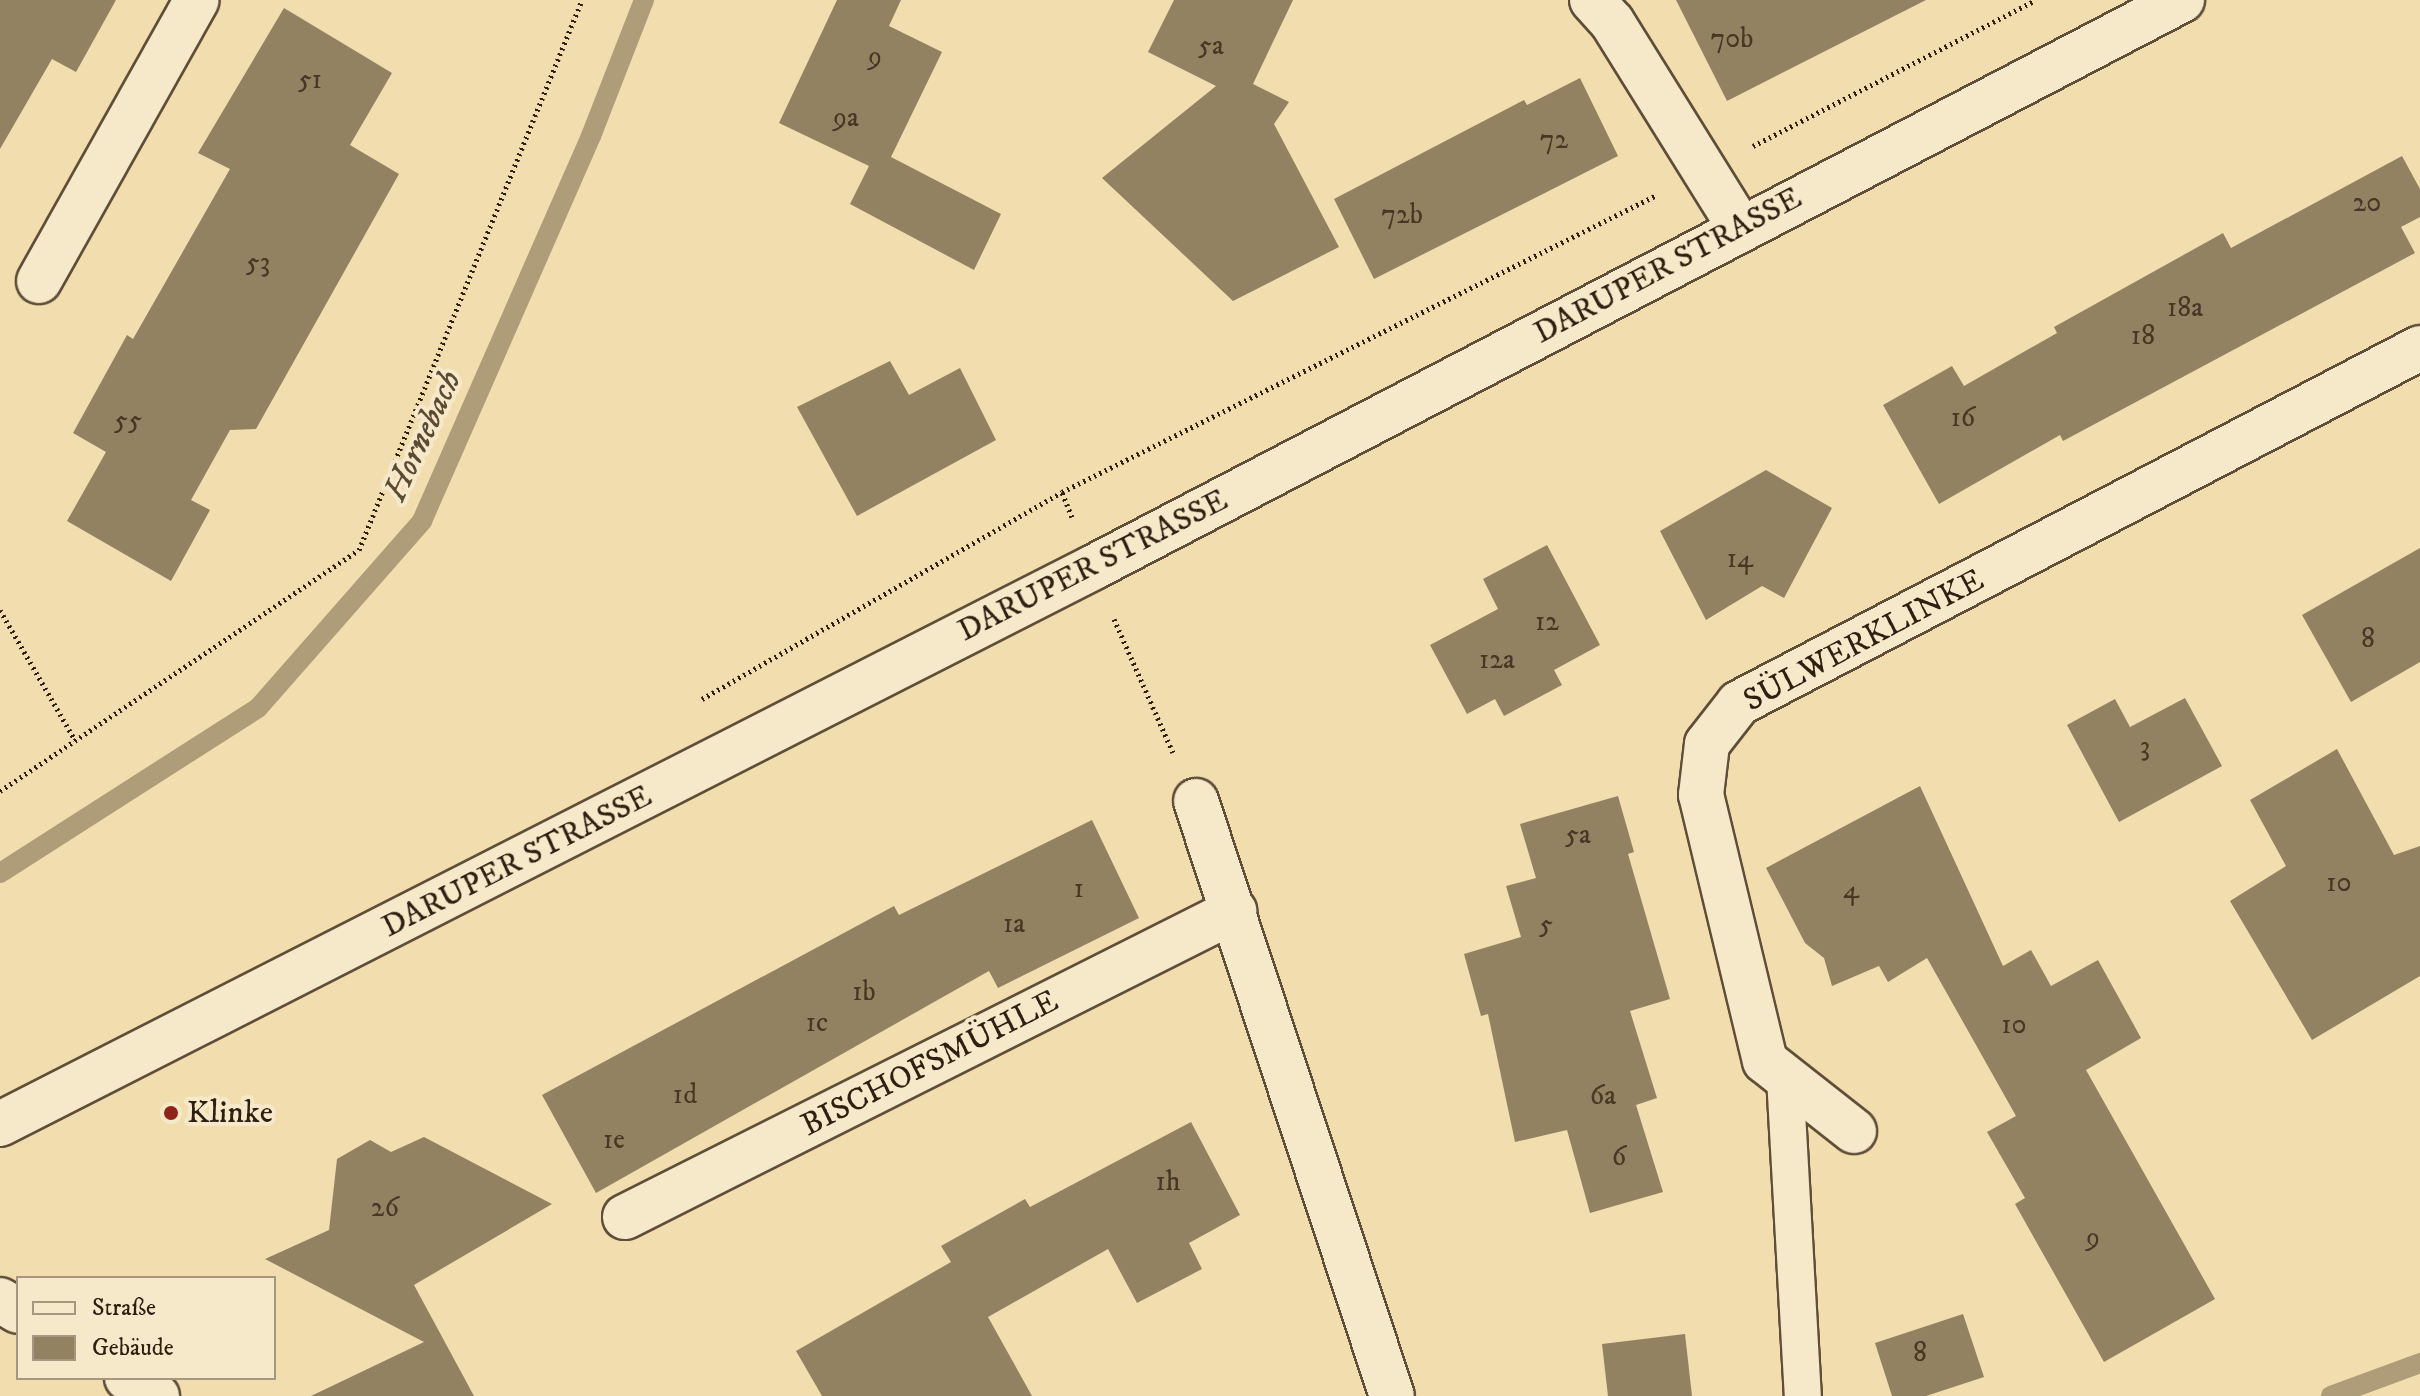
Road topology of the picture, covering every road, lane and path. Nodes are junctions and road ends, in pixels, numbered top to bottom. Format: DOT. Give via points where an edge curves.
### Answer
graph roads {
  1 [pos="197,0"];
  2 [pos="582,0"];
  3 [pos="1592,0"];
  4 [pos="2036,0"];
  5 [pos="2182,0"];
  6 [pos="1702,172"];
  7 [pos="1740,228"];
  8 [pos="39,281"];
  9 [pos="2420,348"];
  10 [pos="1062,492"];
  11 [pos="1094,567"];
  12 [pos="0,610"];
  13 [pos="691,705"];
  14 [pos="75,740"];
  15 [pos="0,791"];
  16 [pos="1196,801"];
  17 [pos="1234,911"];
  18 [pos="1785,1077"];
  19 [pos="0,1124"];
  20 [pos="1854,1131"];
  21 [pos="625,1217"];
  22 [pos="130,1380"];
  23 [pos="157,1396"];
  24 [pos="1392,1396"];
  25 [pos="1803,1396"];
  1 -- 8 [label="street"];
  2 -- 14 [label="path" via="359,550"];
  3 -- 6 [label="street" via="1612,22"];
  4 -- 6 [label="path"];
  5 -- 7 [label="street, DARUPER STRASSE"];
  6 -- 7 [label="street"];
  6 -- 10 [label="path"];
  7 -- 11 [label="street, DARUPER STRASSE"];
  9 -- 18 [label="street, SÜLWERKLINKE" via="1739,703 1707,744 1701,795 1765,1061"];
  10 -- 11 [label="path"];
  10 -- 13 [label="path"];
  11 -- 16 [label="path"];
  11 -- 19 [label="street, DARUPER STRASSE"];
  12 -- 14 [label="path"];
  14 -- 15 [label="path"];
  16 -- 17 [label="street"];
  17 -- 21 [label="street, BISCHOFSMÜHLE"];
  17 -- 24 [label="street"];
  18 -- 20 [label="street, SÜLWERKLINKE"];
  18 -- 25 [label="lane"];
  22 -- 23 [label="street"];
}
